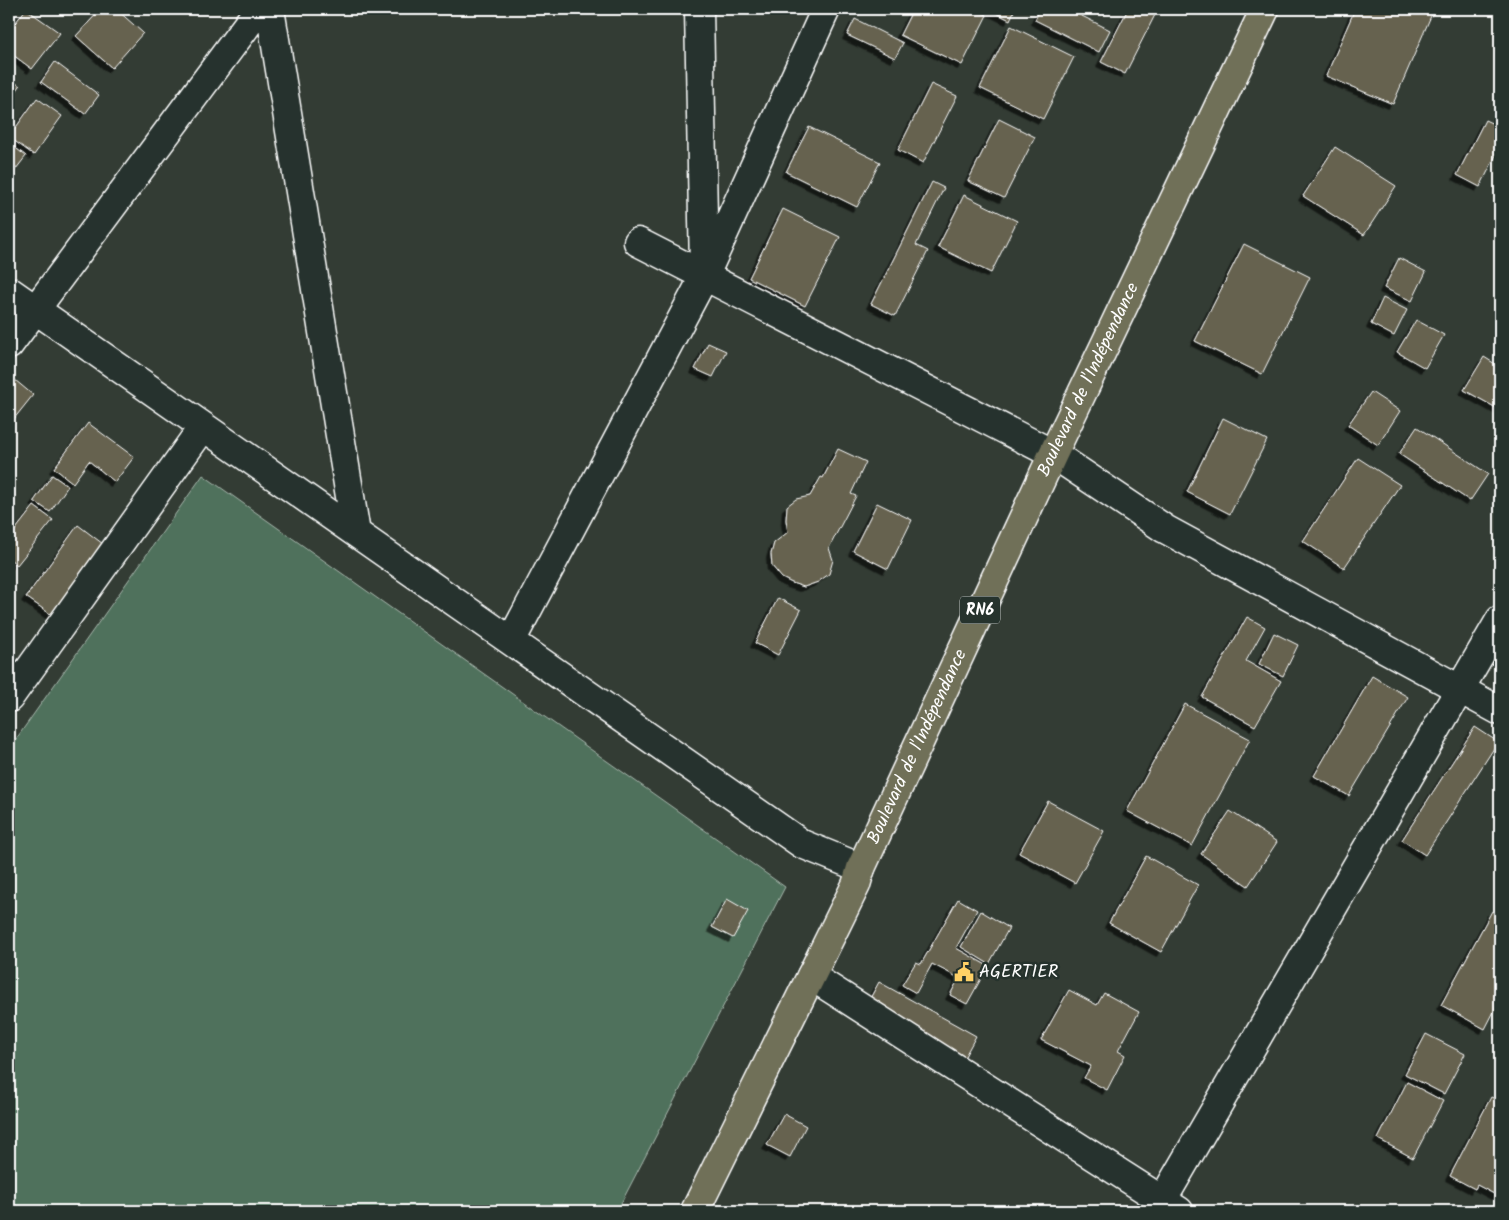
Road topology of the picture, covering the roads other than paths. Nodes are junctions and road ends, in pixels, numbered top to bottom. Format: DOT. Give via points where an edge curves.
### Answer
graph roads {
  1 [pos="259,9"];
  2 [pos="270,9"];
  3 [pos="699,9"];
  4 [pos="826,9"];
  5 [pos="1265,9"];
  6 [pos="638,242"];
  7 [pos="704,276"];
  8 [pos="9,291"];
  9 [pos="36,310"];
  10 [pos="9,345"];
  11 [pos="204,427"];
  12 [pos="1053,454"];
  13 [pos="356,533"];
  14 [pos="1500,620"];
  15 [pos="511,641"];
  16 [pos="1459,688"];
  17 [pos="9,698"];
  18 [pos="1500,711"];
  19 [pos="861,868"];
  20 [pos="812,976"];
  21 [pos="1170,1206"];
  22 [pos="694,1211"];
  1 -- 9 [label="street"];
  2 -- 13 [label="street"];
  3 -- 7 [label="street"];
  4 -- 7 [label="street"];
  5 -- 12 [label="highway, Boulevard de l'Indépendance / RN6"];
  6 -- 7 [label="street"];
  7 -- 12 [label="street"];
  7 -- 15 [label="street"];
  8 -- 9 [label="street"];
  9 -- 10 [label="street"];
  9 -- 11 [label="street"];
  11 -- 13 [label="street"];
  11 -- 17 [label="street"];
  12 -- 16 [label="street" via="1165,529"];
  12 -- 19 [label="highway, Boulevard de l'Indépendance / RN6"];
  13 -- 15 [label="street"];
  14 -- 16 [label="street"];
  15 -- 19 [label="street" via="802,844"];
  16 -- 18 [label="street"];
  16 -- 21 [label="street"];
  19 -- 20 [label="highway, Boulevard de l'Indépendance / RN6"];
  20 -- 21 [label="street"];
  20 -- 22 [label="highway, Boulevard de l'Indépendance / RN6"];
}
